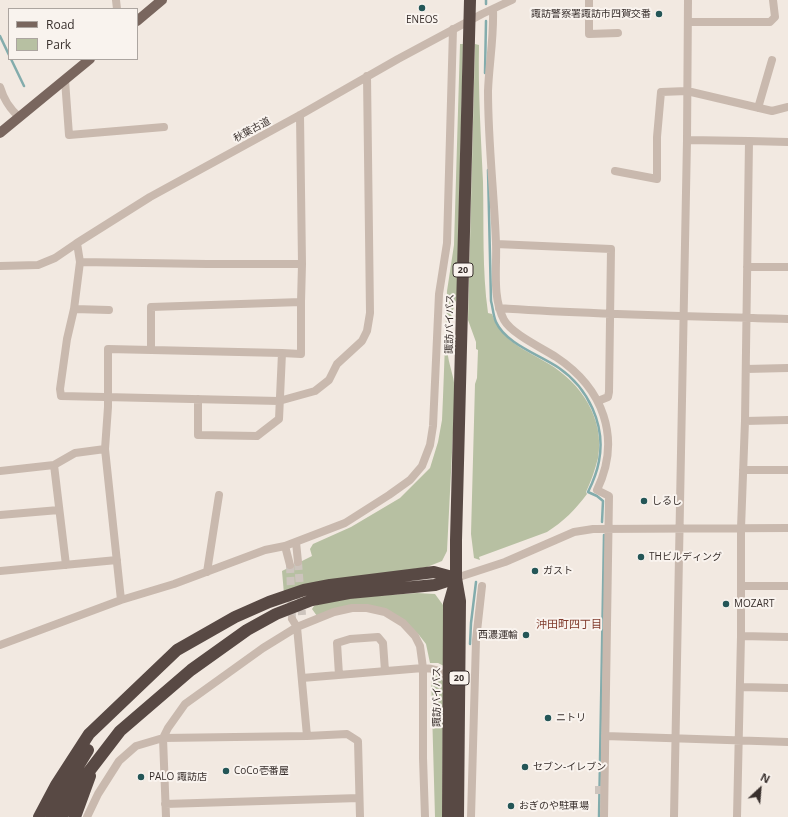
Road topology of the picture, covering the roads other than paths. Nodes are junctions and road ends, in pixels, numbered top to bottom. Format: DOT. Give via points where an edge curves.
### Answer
graph roads {
  1 [pos="162,0"];
  2 [pos="470,0"];
  3 [pos="512,0"];
  4 [pos="589,0"];
  5 [pos="688,0"];
  6 [pos="773,0"];
  7 [pos="493,10"];
  8 [pos="138,20"];
  9 [pos="470,21"];
  10 [pos="688,22"];
  11 [pos="453,29"];
  12 [pos="618,33"];
  13 [pos="89,60"];
  14 [pos="772,60"];
  15 [pos="367,76"];
  16 [pos="65,80"];
  17 [pos="0,87"];
  18 [pos="687,91"];
  19 [pos="788,107"];
  20 [pos="758,108"];
  21 [pos="300,115"];
  22 [pos="19,117"];
  23 [pos="164,127"];
  24 [pos="0,133"];
  25 [pos="687,140"];
  26 [pos="750,141"];
  27 [pos="788,142"];
  28 [pos="615,171"];
  29 [pos="77,243"];
  30 [pos="496,244"];
  31 [pos="80,262"];
  32 [pos="302,264"];
  33 [pos="0,266"];
  34 [pos="747,267"];
  35 [pos="788,267"];
  36 [pos="301,302"];
  37 [pos="499,308"];
  38 [pos="74,309"];
  39 [pos="109,310"];
  40 [pos="610,314"];
  41 [pos="683,316"];
  42 [pos="747,317"];
  43 [pos="788,319"];
  44 [pos="151,350"];
  45 [pos="282,353"];
  46 [pos="746,368"];
  47 [pos="788,368"];
  48 [pos="108,397"];
  49 [pos="198,399"];
  50 [pos="279,401"];
  51 [pos="598,401"];
  52 [pos="745,420"];
  53 [pos="788,420"];
  54 [pos="104,449"];
  55 [pos="54,465"];
  56 [pos="0,470"];
  57 [pos="743,470"];
  58 [pos="788,470"];
  59 [pos="219,495"];
  60 [pos="59,510"];
  61 [pos="0,515"];
  62 [pos="741,528"];
  63 [pos="788,528"];
  64 [pos="609,529"];
  65 [pos="680,529"];
  66 [pos="296,542"];
  67 [pos="285,546"];
  68 [pos="117,560"];
  69 [pos="66,565"];
  70 [pos="0,570"];
  71 [pos="207,572"];
  72 [pos="456,578"];
  73 [pos="482,586"];
  74 [pos="741,586"];
  75 [pos="788,586"];
  76 [pos="121,600"];
  77 [pos="302,615"];
  78 [pos="292,619"];
  79 [pos="300,626"];
  80 [pos="741,636"];
  81 [pos="788,637"];
  82 [pos="0,645"];
  83 [pos="423,668"];
  84 [pos="385,671"];
  85 [pos="339,676"];
  86 [pos="302,678"];
  87 [pos="449,678"];
  88 [pos="740,687"];
  89 [pos="788,688"];
  90 [pos="110,714"];
  91 [pos="307,736"];
  92 [pos="605,736"];
  93 [pos="163,738"];
  94 [pos="676,739"];
  95 [pos="738,740"];
  96 [pos="788,742"];
  97 [pos="93,767"];
  98 [pos="359,798"];
  99 [pos="165,804"];
  100 [pos="39,817"];
  101 [pos="52,817"];
  102 [pos="62,817"];
  103 [pos="74,817"];
  104 [pos="87,817"];
  105 [pos="166,817"];
  106 [pos="360,817"];
  107 [pos="425,817"];
  108 [pos="448,817"];
  109 [pos="458,817"];
  110 [pos="471,817"];
  111 [pos="604,817"];
  112 [pos="674,817"];
  113 [pos="737,817"];
  1 -- 8 [label="main road"];
  2 -- 9 [label="highway, 諏訪バイパス / 20"];
  3 -- 7 [label="street, 秋葉古道"];
  4 -- 12 [label="street" via="590,34"];
  5 -- 10 [label="street"];
  6 -- 10 [label="street" via="774,17 770,22"];
  7 -- 9 [label="street, 秋葉古道"];
  7 -- 30 [label="street" via="488,90"];
  9 -- 11 [label="street, 秋葉古道"];
  9 -- 72 [label="highway, 諏訪バイパス / 20"];
  10 -- 18 [label="street"];
  11 -- 15 [label="street, 秋葉古道"];
  11 -- 66 [label="street" via="447,243 439,294 436,399 430,445 422,466 410,480 345,523"];
  13 -- 16 [label="main road"];
  14 -- 20 [label="street"];
  15 -- 21 [label="street, 秋葉古道"];
  15 -- 50 [label="street" via="370,313 367,331 362,341 337,364 329,380 315,391"];
  16 -- 22 [label="main road"];
  16 -- 23 [label="street" via="69,135"];
  17 -- 22 [label="street" via="9,108"];
  18 -- 20 [label="street"];
  18 -- 25 [label="street"];
  18 -- 28 [label="street" via="661,92 656,137 657,179"];
  19 -- 20 [label="street" via="772,111"];
  21 -- 29 [label="street, 秋葉古道" via="150,197"];
  21 -- 32 [label="street"];
  22 -- 24 [label="main road"];
  25 -- 26 [label="street"];
  25 -- 41 [label="street"];
  26 -- 27 [label="street"];
  26 -- 34 [label="street"];
  29 -- 31 [label="street"];
  29 -- 33 [label="street, 秋葉古道" via="56,258 38,265"];
  30 -- 37 [label="street"];
  30 -- 40 [label="street" via="611,249"];
  31 -- 32 [label="street"];
  31 -- 38 [label="street"];
  32 -- 36 [label="street"];
  34 -- 35 [label="street"];
  34 -- 42 [label="street"];
  36 -- 44 [label="street" via="151,307"];
  36 -- 45 [label="street" via="301,354"];
  37 -- 40 [label="street"];
  37 -- 51 [label="street" via="505,322 524,339 572,368 587,383"];
  38 -- 39 [label="street"];
  38 -- 48 [label="street" via="60,389 62,396"];
  40 -- 41 [label="street"];
  40 -- 51 [label="street" via="609,392 608,397"];
  41 -- 42 [label="street"];
  41 -- 65 [label="street"];
  42 -- 43 [label="street"];
  42 -- 46 [label="street"];
  44 -- 45 [label="street"];
  44 -- 48 [label="street" via="108,349"];
  45 -- 50 [label="street"];
  46 -- 47 [label="street"];
  46 -- 52 [label="street"];
  48 -- 49 [label="street"];
  48 -- 54 [label="street"];
  49 -- 50 [label="street"];
  49 -- 50 [label="street" via="198,435 257,436 279,419"];
  51 -- 64 [label="street" via="607,427 608,452 603,477 596,490 609,496"];
  52 -- 53 [label="street"];
  52 -- 57 [label="street"];
  54 -- 55 [label="street" via="75,453"];
  54 -- 68 [label="street"];
  55 -- 56 [label="street"];
  55 -- 60 [label="street"];
  57 -- 58 [label="street"];
  57 -- 62 [label="street"];
  59 -- 71 [label="street"];
  60 -- 61 [label="street"];
  60 -- 69 [label="street"];
  62 -- 63 [label="street"];
  62 -- 65 [label="street"];
  62 -- 74 [label="street"];
  64 -- 65 [label="street"];
  64 -- 72 [label="street" via="574,532 505,562"];
  64 -- 92 [label="street"];
  65 -- 94 [label="street"];
  66 -- 67 [label="street"];
  66 -- 67 [label="street" via="294,564"];
  67 -- 71 [label="street" via="265,550"];
  68 -- 69 [label="street"];
  68 -- 76 [label="street"];
  69 -- 70 [label="street"];
  71 -- 76 [label="street"];
  72 -- 87 [label="highway, 諏訪バイパス / 20" via="449,604"];
  72 -- 90 [label="highway" via="434,572 330,585 304,590 269,602 235,617 177,650"];
  72 -- 97 [label="highway" via="435,585 327,597 296,605 276,614 248,630 191,670 120,731"];
  72 -- 109 [label="highway, 諏訪バイパス / 20" via="460,601"];
  73 -- 110 [label="street" via="476,640"];
  74 -- 75 [label="street"];
  74 -- 80 [label="street"];
  76 -- 82 [label="street"];
  77 -- 79 [label="street"];
  78 -- 79 [label="street"];
  79 -- 83 [label="street" via="334,612 352,608 385,612 403,623 415,636 420,646"];
  79 -- 86 [label="street"];
  79 -- 93 [label="street" via="263,648 185,704"];
  80 -- 81 [label="street"];
  80 -- 88 [label="street"];
  83 -- 84 [label="street"];
  83 -- 87 [label="street" via="441,671"];
  83 -- 107 [label="street"];
  84 -- 85 [label="street"];
  84 -- 85 [label="street" via="383,643 378,637 350,639 337,643"];
  85 -- 86 [label="street"];
  86 -- 91 [label="street"];
  87 -- 108 [label="highway, 諏訪バイパス / 20"];
  88 -- 89 [label="street"];
  88 -- 95 [label="street"];
  90 -- 100 [label="highway" via="89,734"];
  90 -- 101 [label="highway" via="75,771"];
  91 -- 93 [label="street"];
  91 -- 98 [label="street" via="347,734 358,741"];
  92 -- 94 [label="street"];
  92 -- 111 [label="street"];
  93 -- 99 [label="street"];
  93 -- 104 [label="street" via="136,746 119,761"];
  94 -- 95 [label="street"];
  94 -- 112 [label="street"];
  95 -- 96 [label="street"];
  95 -- 113 [label="street"];
  97 -- 102 [label="highway" via="74,791"];
  97 -- 103 [label="highway"];
  98 -- 99 [label="street"];
  98 -- 106 [label="street"];
  99 -- 105 [label="street"];
}
